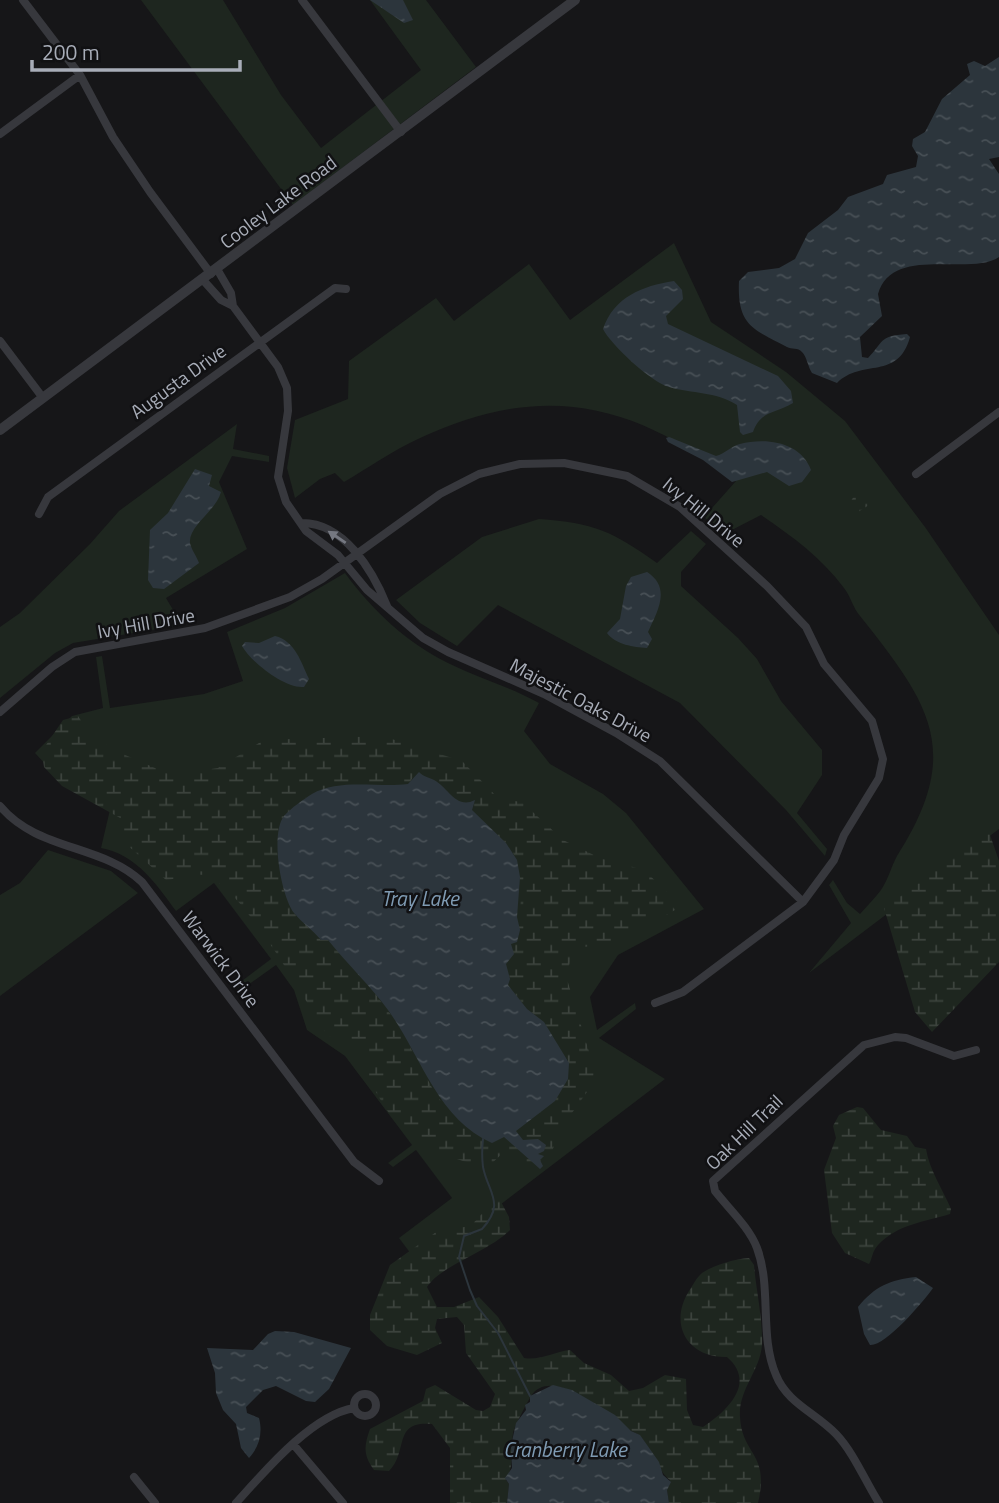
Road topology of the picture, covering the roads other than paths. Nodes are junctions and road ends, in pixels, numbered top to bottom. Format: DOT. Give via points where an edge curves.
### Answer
graph roads {
  1 [pos="23,0"];
  2 [pos="302,0"];
  3 [pos="575,0"];
  4 [pos="80,75"];
  5 [pos="401,132"];
  6 [pos="0,134"];
  7 [pos="211,274"];
  8 [pos="346,289"];
  9 [pos="233,306"];
  10 [pos="0,341"];
  11 [pos="260,341"];
  12 [pos="43,398"];
  13 [pos="999,412"];
  14 [pos="0,430"];
  15 [pos="916,474"];
  16 [pos="39,514"];
  17 [pos="301,523"];
  18 [pos="358,554"];
  19 [pos="345,562"];
  20 [pos="388,608"];
  21 [pos="0,712"];
  22 [pos="0,806"];
  23 [pos="803,902"];
  24 [pos="655,1003"];
  25 [pos="976,1050"];
  26 [pos="379,1181"];
  27 [pos="354,1408"];
  28 [pos="293,1444"];
  29 [pos="134,1477"];
  30 [pos="155,1503"];
  31 [pos="236,1503"];
  32 [pos="343,1503"];
  33 [pos="878,1503"];
  1 -- 4 [label="street"];
  2 -- 5 [label="street"];
  3 -- 5 [label="street, Cooley Lake Road"];
  4 -- 6 [label="street"];
  4 -- 7 [label="street" via="113,138"];
  5 -- 7 [label="street, Cooley Lake Road"];
  7 -- 9 [label="street, Majestic Oaks Drive" via="231,293"];
  7 -- 9 [label="street, Majestic Oaks Drive" via="222,300"];
  7 -- 12 [label="street, Cooley Lake Road"];
  8 -- 11 [label="street, Augusta Drive" via="335,288"];
  9 -- 11 [label="street, Majestic Oaks Drive"];
  10 -- 12 [label="street"];
  11 -- 16 [label="street, Augusta Drive" via="48,497"];
  11 -- 17 [label="street, Majestic Oaks Drive" via="287,388 278,477 286,502"];
  12 -- 14 [label="street, Cooley Lake Road"];
  13 -- 15 [label="street"];
  18 -- 17 [label="street, Majestic Oaks Drive, one-way" via="329,531"];
  17 -- 19 [label="street, Majestic Oaks Drive"];
  18 -- 19 [label="street, Ivy Hill Drive"];
  18 -- 20 [label="street, Majestic Oaks Drive"];
  18 -- 23 [label="street, Ivy Hill Drive" via="457,483 499,467 565,463 607,470 647,486 680,507 806,626 824,664 872,721 880,744 883,759 878,778 827,874"];
  19 -- 20 [label="street, Majestic Oaks Drive"];
  19 -- 21 [label="street, Ivy Hill Drive" via="300,591 239,618 169,637 66,656"];
  20 -- 23 [label="street, Majestic Oaks Drive" via="423,638 544,694 660,761"];
  22 -- 26 [label="street, Warwick Drive" via="33,832 121,865 142,883 347,1153"];
  23 -- 24 [label="street, Ivy Hill Drive" via="683,992"];
  25 -- 33 [label="street, Oak Hill Trail" via="954,1056 895,1037 864,1045 713,1181 715,1191 757,1248 770,1354 780,1384 845,1444"];
  27 -- 28 [label="street" via="330,1418"];
  28 -- 31 [label="street"];
  28 -- 32 [label="street"];
  29 -- 30 [label="street"];
}
